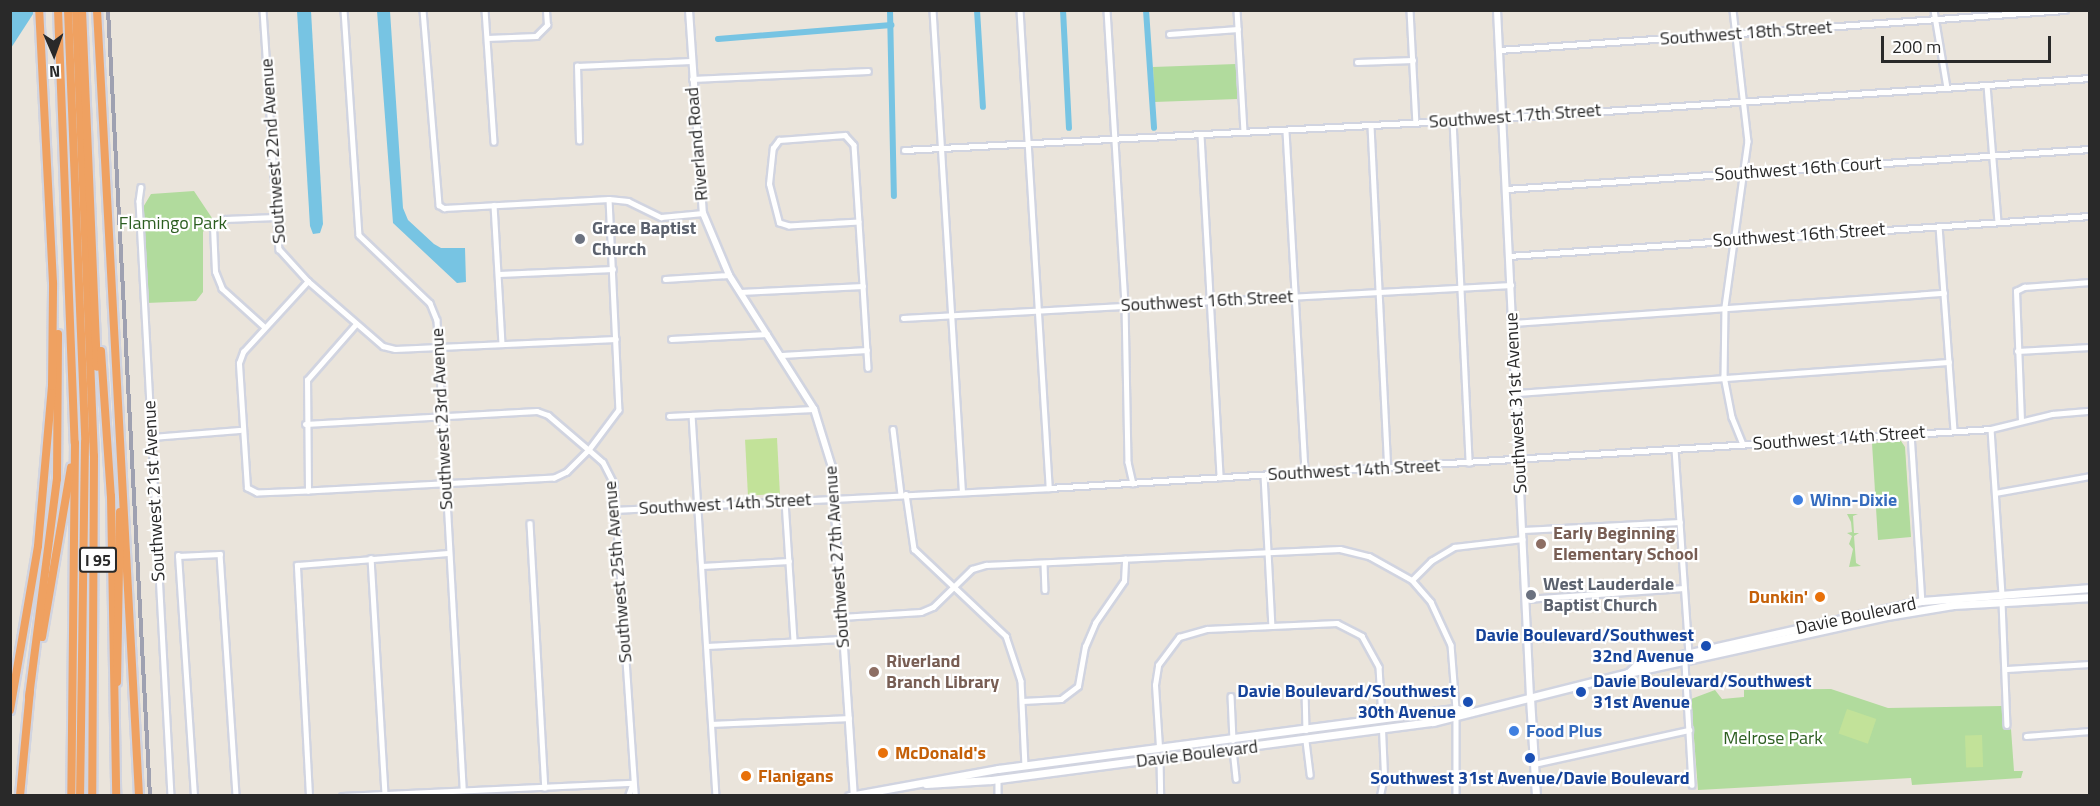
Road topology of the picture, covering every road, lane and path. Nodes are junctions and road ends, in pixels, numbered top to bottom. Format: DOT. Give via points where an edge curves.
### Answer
graph roads {
  1 [pos="39,10"];
  2 [pos="58,10"];
  3 [pos="69,10"];
  4 [pos="76,10"];
  5 [pos="82,10"];
  6 [pos="98,10"];
  7 [pos="263,10"];
  8 [pos="344,10"];
  9 [pos="423,10"];
  10 [pos="485,10"];
  11 [pos="546,10"];
  12 [pos="689,10"];
  13 [pos="933,10"];
  14 [pos="1020,10"];
  15 [pos="1107,10"];
  16 [pos="1237,10"];
  17 [pos="1410,10"];
  18 [pos="1497,10"];
  19 [pos="1733,10"];
  20 [pos="1934,10"];
  21 [pos="2065,10"];
  22 [pos="1935,20"];
  23 [pos="1238,29"];
  24 [pos="1169,34"];
  25 [pos="1736,34"];
  26 [pos="487,38"];
  27 [pos="1499,50"];
  28 [pos="1413,60"];
  29 [pos="691,61"];
  30 [pos="1357,62"];
  31 [pos="868,71"];
  32 [pos="2090,78"];
  33 [pos="692,79"];
  34 [pos="1987,85"];
  35 [pos="1947,88"];
  36 [pos="1746,101"];
  37 [pos="1502,118"];
  38 [pos="1453,120"];
  39 [pos="1416,123"];
  40 [pos="1371,126"];
  41 [pos="1286,130"];
  42 [pos="1244,132"];
  43 [pos="1201,135"];
  44 [pos="1114,139"];
  45 [pos="579,141"];
  46 [pos="494,142"];
  47 [pos="1027,144"];
  48 [pos="2090,149"];
  49 [pos="904,150"];
  50 [pos="941,150"];
  51 [pos="1994,156"];
  52 [pos="1744,172"];
  53 [pos="141,187"];
  54 [pos="1506,189"];
  55 [pos="89,195"];
  56 [pos="609,199"];
  57 [pos="494,205"];
  58 [pos="703,213"];
  59 [pos="2090,216"];
  60 [pos="276,217"];
  61 [pos="859,222"];
  62 [pos="1998,222"];
  63 [pos="1939,226"];
  64 [pos="1734,240"];
  65 [pos="1509,256"];
  66 [pos="613,269"];
  67 [pos="499,274"];
  68 [pos="729,275"];
  69 [pos="665,279"];
  70 [pos="308,281"];
  71 [pos="2090,282"];
  72 [pos="52,283"];
  73 [pos="1511,285"];
  74 [pos="863,286"];
  75 [pos="1460,287"];
  76 [pos="740,292"];
  77 [pos="1380,292"];
  78 [pos="1944,293"];
  79 [pos="1296,296"];
  80 [pos="1212,302"];
  81 [pos="1125,305"];
  82 [pos="1725,307"];
  83 [pos="1037,310"];
  84 [pos="952,316"];
  85 [pos="903,318"];
  86 [pos="1513,323"];
  87 [pos="96,324"];
  88 [pos="356,324"];
  89 [pos="264,327"];
  90 [pos="767,334"];
  91 [pos="616,339"];
  92 [pos="671,339"];
  93 [pos="502,344"];
  94 [pos="437,347"];
  95 [pos="2090,347"];
  96 [pos="867,350"];
  97 [pos="2017,351"];
  98 [pos="782,355"];
  99 [pos="1949,362"];
  100 [pos="868,368"];
  101 [pos="1724,376"];
  102 [pos="1516,393"];
  103 [pos="814,409"];
  104 [pos="2090,411"];
  105 [pos="692,415"];
  106 [pos="442,416"];
  107 [pos="669,416"];
  108 [pos="2021,421"];
  109 [pos="305,424"];
  110 [pos="893,429"];
  111 [pos="1991,429"];
  112 [pos="240,430"];
  113 [pos="1954,430"];
  114 [pos="1911,433"];
  115 [pos="151,437"];
  116 [pos="75,443"];
  117 [pos="1743,444"];
  118 [pos="1675,449"];
  119 [pos="589,450"];
  120 [pos="121,454"];
  121 [pos="1519,459"];
  122 [pos="1469,463"];
  123 [pos="1388,468"];
  124 [pos="1305,472"];
  125 [pos="1264,475"];
  126 [pos="2090,476"];
  127 [pos="1220,477"];
  128 [pos="1133,483"];
  129 [pos="445,484"];
  130 [pos="1048,488"];
  131 [pos="308,491"];
  132 [pos="962,491"];
  133 [pos="1995,493"];
  134 [pos="903,494"];
  135 [pos="834,499"];
  136 [pos="785,501"];
  137 [pos="699,505"];
  138 [pos="616,510"];
  139 [pos="1680,522"];
  140 [pos="530,524"];
  141 [pos="1523,530"];
  142 [pos="1523,539"];
  143 [pos="1269,551"];
  144 [pos="448,554"];
  145 [pos="371,558"];
  146 [pos="1125,559"];
  147 [pos="789,561"];
  148 [pos="1044,563"];
  149 [pos="702,566"];
  150 [pos="1412,580"];
  151 [pos="955,585"];
  152 [pos="1684,588"];
  153 [pos="2090,588"];
  154 [pos="1046,590"];
  155 [pos="2002,594"];
  156 [pos="2090,597"];
  157 [pos="1526,599"];
  158 [pos="1922,601"];
  159 [pos="2002,602"];
  160 [pos="1887,616"];
  161 [pos="842,618"];
  162 [pos="1272,626"];
  163 [pos="842,639"];
  164 [pos="794,641"];
  165 [pos="706,646"];
  166 [pos="1689,653"];
  167 [pos="1685,663"];
  168 [pos="2090,664"];
  169 [pos="2007,669"];
  170 [pos="1628,674"];
  171 [pos="1305,690"];
  172 [pos="1232,696"];
  173 [pos="29,697"];
  174 [pos="1530,698"];
  175 [pos="1023,701"];
  176 [pos="1456,709"];
  177 [pos="10,710"];
  178 [pos="1466,711"];
  179 [pos="1418,716"];
  180 [pos="849,718"];
  181 [pos="1456,718"];
  182 [pos="1382,721"];
  183 [pos="712,724"];
  184 [pos="2007,725"];
  185 [pos="1306,730"];
  186 [pos="1382,730"];
  187 [pos="1689,730"];
  188 [pos="114,731"];
  189 [pos="2090,731"];
  190 [pos="2026,736"];
  191 [pos="1233,740"];
  192 [pos="1306,741"];
  193 [pos="1159,747"];
  194 [pos="1233,749"];
  195 [pos="1205,753"];
  196 [pos="1160,758"];
  197 [pos="1534,764"];
  198 [pos="1025,766"];
  199 [pos="1310,775"];
  200 [pos="998,779"];
  201 [pos="1236,779"];
  202 [pos="633,783"];
  203 [pos="926,784"];
  204 [pos="1692,785"];
  205 [pos="462,788"];
  206 [pos="545,788"];
  207 [pos="385,793"];
  208 [pos="20,795"];
  209 [pos="71,795"];
  210 [pos="80,795"];
  211 [pos="95,795"];
  212 [pos="116,795"];
  213 [pos="139,795"];
  214 [pos="171,795"];
  215 [pos="194,795"];
  216 [pos="236,795"];
  217 [pos="309,795"];
  218 [pos="342,795"];
  219 [pos="628,795"];
  220 [pos="635,795"];
  221 [pos="716,795"];
  222 [pos="849,795"];
  223 [pos="854,795"];
  224 [pos="998,795"];
  225 [pos="1161,795"];
  226 [pos="1380,795"];
  227 [pos="1456,795"];
  228 [pos="1536,795"];
  1 -- 72 [label="highway"];
  2 -- 116 [label="highway, I 95"];
  3 -- 210 [label="highway" via="85,442"];
  4 -- 55 [label="highway"];
  5 -- 55 [label="highway, I 95"];
  6 -- 120 [label="highway"];
  7 -- 60 [label="street, Southwest 22nd Avenue"];
  8 -- 94 [label="street, Southwest 23rd Avenue" via="357,228 369,249 430,303 436,320"];
  9 -- 57 [label="street" via="439,205"];
  10 -- 26 [label="street"];
  11 -- 26 [label="street" via="544,32 536,36"];
  12 -- 29 [label="street, Riverland Road"];
  13 -- 50 [label="street"];
  14 -- 47 [label="street"];
  15 -- 44 [label="street"];
  16 -- 23 [label="street"];
  17 -- 28 [label="street"];
  18 -- 27 [label="street, Southwest 31st Avenue"];
  19 -- 25 [label="street"];
  20 -- 22 [label="street"];
  21 -- 22 [label="street, Southwest 18th Street"];
  22 -- 25 [label="street, Southwest 18th Street"];
  22 -- 35 [label="street"];
  23 -- 24 [label="street"];
  23 -- 42 [label="street"];
  25 -- 27 [label="street, Southwest 18th Street"];
  25 -- 36 [label="street"];
  26 -- 46 [label="street"];
  27 -- 37 [label="street, Southwest 31st Avenue"];
  28 -- 30 [label="street"];
  28 -- 39 [label="street"];
  29 -- 33 [label="street, Riverland Road"];
  29 -- 45 [label="street" via="577,66"];
  31 -- 33 [label="street"];
  32 -- 34 [label="street, Southwest 17th Street"];
  33 -- 58 [label="street, Riverland Road"];
  34 -- 35 [label="street, Southwest 17th Street"];
  34 -- 51 [label="street"];
  35 -- 36 [label="street, Southwest 17th Street"];
  36 -- 37 [label="street, Southwest 17th Street"];
  36 -- 52 [label="street"];
  37 -- 38 [label="street, Southwest 17th Street"];
  37 -- 54 [label="street, Southwest 31st Avenue"];
  38 -- 39 [label="street, Southwest 17th Street"];
  38 -- 75 [label="street"];
  39 -- 40 [label="street, Southwest 17th Street"];
  40 -- 41 [label="street, Southwest 17th Street"];
  40 -- 77 [label="street"];
  41 -- 42 [label="street, Southwest 17th Street"];
  41 -- 79 [label="street"];
  42 -- 43 [label="street, Southwest 17th Street"];
  43 -- 44 [label="street, Southwest 17th Street"];
  43 -- 80 [label="street"];
  44 -- 47 [label="street, Southwest 17th Street"];
  44 -- 81 [label="street"];
  47 -- 50 [label="street, Southwest 17th Street"];
  47 -- 83 [label="street"];
  48 -- 51 [label="street, Southwest 16th Court"];
  49 -- 50 [label="street, Southwest 17th Street"];
  50 -- 84 [label="street"];
  51 -- 52 [label="street, Southwest 16th Court"];
  51 -- 62 [label="street"];
  52 -- 54 [label="street, Southwest 16th Court"];
  52 -- 64 [label="street"];
  53 -- 115 [label="street, Southwest 21st Avenue"];
  54 -- 65 [label="street, Southwest 31st Avenue"];
  55 -- 87 [label="highway, I 95"];
  55 -- 211 [label="highway"];
  56 -- 57 [label="street"];
  56 -- 58 [label="street" via="628,201 661,217"];
  56 -- 66 [label="street"];
  57 -- 67 [label="street"];
  58 -- 68 [label="street, Riverland Road"];
  59 -- 62 [label="street, Southwest 16th Street"];
  60 -- 70 [label="street, Southwest 22nd Avenue" via="279,249"];
  60 -- 89 [label="street" via="225,219 213,227 215,272 222,289"];
  61 -- 61 [label="street" via="851,139 845,135 779,140 773,148 769,184 779,223 789,226"];
  61 -- 74 [label="street"];
  62 -- 63 [label="street, Southwest 16th Street"];
  63 -- 64 [label="street, Southwest 16th Street"];
  63 -- 78 [label="street"];
  64 -- 65 [label="street, Southwest 16th Street"];
  64 -- 82 [label="street"];
  65 -- 73 [label="street, Southwest 31st Avenue"];
  66 -- 67 [label="street"];
  66 -- 91 [label="street"];
  67 -- 93 [label="street"];
  68 -- 69 [label="street"];
  68 -- 76 [label="street, Riverland Road"];
  70 -- 88 [label="street, Southwest 22nd Avenue"];
  70 -- 89 [label="street"];
  71 -- 97 [label="street" via="2016,291"];
  72 -- 173 [label="highway" via="59,357 59,462"];
  72 -- 177 [label="highway" via="49,445 34,575"];
  73 -- 75 [label="street, Southwest 16th Street"];
  73 -- 86 [label="street, Southwest 31st Avenue"];
  74 -- 76 [label="street"];
  74 -- 96 [label="street"];
  75 -- 77 [label="street, Southwest 16th Street"];
  75 -- 122 [label="street"];
  76 -- 90 [label="street, Riverland Road"];
  77 -- 79 [label="street, Southwest 16th Street"];
  77 -- 123 [label="street"];
  78 -- 82 [label="street"];
  78 -- 99 [label="street"];
  79 -- 80 [label="street, Southwest 16th Street"];
  79 -- 124 [label="street"];
  80 -- 81 [label="street, Southwest 16th Street"];
  80 -- 127 [label="street"];
  81 -- 83 [label="street, Southwest 16th Street"];
  81 -- 128 [label="street" via="1128,462"];
  82 -- 86 [label="street"];
  82 -- 101 [label="street"];
  83 -- 84 [label="street, Southwest 16th Street"];
  83 -- 130 [label="street"];
  84 -- 85 [label="street, Southwest 16th Street"];
  84 -- 132 [label="street"];
  86 -- 102 [label="street, Southwest 31st Avenue"];
  87 -- 188 [label="highway" via="105,379 108,435"];
  87 -- 211 [label="highway, I 95"];
  88 -- 94 [label="street, Southwest 22nd Avenue" via="383,346"];
  88 -- 109 [label="street" via="307,380"];
  89 -- 112 [label="street" via="239,363"];
  90 -- 92 [label="street"];
  90 -- 98 [label="street, Southwest 27th Avenue"];
  91 -- 93 [label="street, Southwest 22nd Avenue"];
  91 -- 119 [label="street" via="619,410"];
  93 -- 94 [label="street, Southwest 22nd Avenue"];
  94 -- 106 [label="street, Southwest 23rd Avenue"];
  95 -- 97 [label="street"];
  96 -- 98 [label="street"];
  96 -- 100 [label="street"];
  97 -- 108 [label="street"];
  98 -- 103 [label="street, Southwest 27th Avenue"];
  99 -- 101 [label="street"];
  99 -- 113 [label="street"];
  101 -- 102 [label="street"];
  101 -- 117 [label="street" via="1732,417"];
  102 -- 121 [label="street, Southwest 31st Avenue"];
  103 -- 105 [label="street"];
  103 -- 135 [label="street, Southwest 27th Avenue" via="832,467"];
  104 -- 108 [label="street, Southwest 14th Street"];
  105 -- 107 [label="street"];
  105 -- 137 [label="street"];
  106 -- 109 [label="street, Southwest 25th Avenue"];
  106 -- 119 [label="street, Southwest 25th Avenue" via="537,411 548,415"];
  106 -- 129 [label="street, Southwest 23rd Avenue"];
  108 -- 111 [label="street, Southwest 14th Street"];
  109 -- 131 [label="street"];
  110 -- 134 [label="street"];
  111 -- 113 [label="street, Southwest 14th Street"];
  111 -- 133 [label="street"];
  112 -- 115 [label="street"];
  112 -- 131 [label="street" via="244,481 257,493"];
  113 -- 114 [label="street, Southwest 14th Street"];
  114 -- 117 [label="street, Southwest 14th Street"];
  114 -- 158 [label="street"];
  115 -- 214 [label="street, Southwest 21st Avenue"];
  116 -- 173 [label="highway" via="59,550"];
  116 -- 209 [label="highway, I 95"];
  117 -- 118 [label="street, Southwest 14th Street"];
  118 -- 121 [label="street, Southwest 14th Street"];
  118 -- 139 [label="street"];
  119 -- 129 [label="street" via="567,472 554,478"];
  119 -- 138 [label="street, Southwest 25th Avenue" via="611,474"];
  120 -- 188 [label="highway" via="120,637"];
  120 -- 213 [label="highway"];
  121 -- 122 [label="street, Southwest 14th Street"];
  121 -- 141 [label="street, Southwest 31st Avenue"];
  122 -- 123 [label="street, Southwest 14th Street"];
  123 -- 124 [label="street, Southwest 14th Street"];
  124 -- 125 [label="street, Southwest 14th Street"];
  125 -- 127 [label="street, Southwest 14th Street"];
  125 -- 143 [label="street"];
  126 -- 133 [label="street"];
  127 -- 128 [label="street, Southwest 14th Street"];
  128 -- 130 [label="street, Southwest 14th Street"];
  129 -- 131 [label="street"];
  129 -- 144 [label="street, Southwest 23rd Avenue"];
  130 -- 132 [label="street, Southwest 14th Street"];
  132 -- 134 [label="street, Southwest 14th Street"];
  133 -- 155 [label="street"];
  134 -- 135 [label="street, Southwest 14th Street"];
  134 -- 151 [label="street" via="915,549"];
  135 -- 136 [label="street, Southwest 14th Street"];
  135 -- 161 [label="street, Southwest 27th Avenue"];
  136 -- 137 [label="street, Southwest 14th Street"];
  136 -- 147 [label="street"];
  137 -- 138 [label="street, Southwest 14th Street"];
  137 -- 149 [label="street"];
  138 -- 202 [label="street, Southwest 25th Avenue"];
  139 -- 141 [label="street"];
  139 -- 152 [label="street"];
  140 -- 206 [label="street"];
  141 -- 142 [label="street, Southwest 31st Avenue"];
  142 -- 150 [label="street" via="1454,547 1431,561"];
  142 -- 157 [label="street, Southwest 31st Avenue"];
  143 -- 146 [label="street"];
  143 -- 150 [label="street" via="1340,549 1369,556"];
  143 -- 162 [label="street"];
  144 -- 145 [label="street"];
  144 -- 205 [label="street, Southwest 23rd Avenue"];
  145 -- 207 [label="street"];
  145 -- 217 [label="street" via="297,565"];
  146 -- 148 [label="street"];
  146 -- 175 [label="street" via="1124,581 1095,623 1085,647 1078,686 1061,699"];
  147 -- 149 [label="street"];
  147 -- 164 [label="street"];
  148 -- 151 [label="street" via="972,569"];
  148 -- 154 [label="street"];
  149 -- 165 [label="street"];
  150 -- 176 [label="street" via="1431,602 1450,645"];
  151 -- 161 [label="street" via="933,607 921,612"];
  151 -- 175 [label="street" via="1006,636 1017,664"];
  152 -- 157 [label="street"];
  152 -- 166 [label="street"];
  153 -- 155 [label="main road, Davie Boulevard"];
  155 -- 158 [label="main road, Davie Boulevard"];
  156 -- 159 [label="main road, Davie Boulevard"];
  157 -- 174 [label="street, Southwest 31st Avenue"];
  158 -- 160 [label="main road"];
  158 -- 166 [label="main road, Davie Boulevard"];
  159 -- 160 [label="main road, Davie Boulevard"];
  159 -- 169 [label="street"];
  160 -- 167 [label="main road, Davie Boulevard"];
  161 -- 163 [label="street, Southwest 27th Avenue"];
  162 -- 182 [label="street" via="1337,623 1362,636 1379,667"];
  162 -- 193 [label="street" via="1195,632 1173,643 1158,665 1155,685"];
  163 -- 164 [label="street"];
  163 -- 180 [label="street, Southwest 27th Avenue"];
  164 -- 165 [label="street"];
  165 -- 183 [label="street"];
  166 -- 170 [label="main road, Davie Boulevard" via="1637,665"];
  167 -- 170 [label="main road, Davie Boulevard"];
  167 -- 187 [label="street"];
  168 -- 169 [label="street"];
  169 -- 184 [label="street"];
  170 -- 174 [label="main road, Davie Boulevard"];
  171 -- 185 [label="street"];
  172 -- 191 [label="street"];
  173 -- 208 [label="highway"];
  174 -- 178 [label="main road, Davie Boulevard"];
  174 -- 197 [label="main road, Southwest 31st Avenue"];
  175 -- 198 [label="street"];
  176 -- 178 [label="main road, Davie Boulevard"];
  176 -- 179 [label="main road, Davie Boulevard"];
  178 -- 181 [label="main road, Davie Boulevard"];
  179 -- 182 [label="main road, Davie Boulevard"];
  179 -- 186 [label="main road" via="1387,724"];
  180 -- 183 [label="street"];
  180 -- 223 [label="street, Southwest 27th Avenue"];
  181 -- 186 [label="main road, Davie Boulevard"];
  181 -- 227 [label="street"];
  182 -- 185 [label="main road, Davie Boulevard"];
  183 -- 221 [label="street"];
  185 -- 191 [label="main road, Davie Boulevard"];
  186 -- 192 [label="main road, Davie Boulevard"];
  186 -- 226 [label="street" via="1384,775"];
  187 -- 197 [label="street"];
  187 -- 204 [label="street"];
  188 -- 212 [label="highway"];
  189 -- 190 [label="street"];
  191 -- 193 [label="main road, Davie Boulevard"];
  191 -- 195 [label="main road"];
  192 -- 194 [label="main road, Davie Boulevard"];
  192 -- 199 [label="street"];
  193 -- 198 [label="main road, Davie Boulevard"];
  194 -- 195 [label="main road, Davie Boulevard"];
  194 -- 201 [label="street"];
  195 -- 196 [label="main road, Davie Boulevard"];
  196 -- 200 [label="main road, Davie Boulevard"];
  196 -- 225 [label="street"];
  197 -- 228 [label="main road, Southwest 31st Avenue"];
  198 -- 200 [label="main road" via="1003,772"];
  198 -- 203 [label="main road, Davie Boulevard"];
  200 -- 203 [label="main road, Davie Boulevard"];
  200 -- 224 [label="street"];
  202 -- 206 [label="street"];
  202 -- 219 [label="street, Southwest 25th Avenue"];
  202 -- 220 [label="street, Southwest 25th Avenue"];
  203 -- 223 [label="main road, Davie Boulevard"];
  205 -- 206 [label="street"];
  205 -- 207 [label="street"];
  207 -- 218 [label="street"];
  215 -- 216 [label="street" via="178,556 220,554"];
  222 -- 223 [label="main road, Davie Boulevard"];
}
